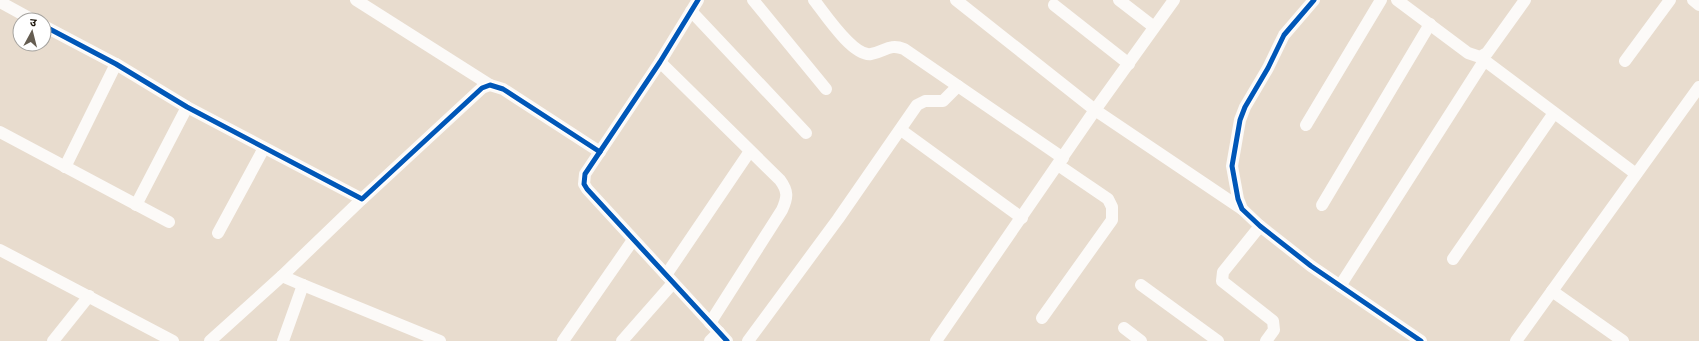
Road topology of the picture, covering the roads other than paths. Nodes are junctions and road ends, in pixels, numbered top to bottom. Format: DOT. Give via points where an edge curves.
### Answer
graph roads {
  1 [pos="356,0"];
  2 [pos="698,0"];
  3 [pos="753,0"];
  4 [pos="814,0"];
  5 [pos="956,0"];
  6 [pos="1119,0"];
  7 [pos="1174,0"];
  8 [pos="1314,0"];
  9 [pos="1382,0"];
  10 [pos="1398,0"];
  11 [pos="1525,0"];
  12 [pos="1670,0"];
  13 [pos="1693,0"];
  14 [pos="0,2"];
  15 [pos="1054,5"];
  16 [pos="1699,5"];
  17 [pos="691,11"];
  18 [pos="18,12"];
  19 [pos="1430,24"];
  20 [pos="1154,27"];
  21 [pos="52,30"];
  22 [pos="1482,59"];
  23 [pos="1625,61"];
  24 [pos="660,62"];
  25 [pos="116,64"];
  26 [pos="1129,64"];
  27 [pos="490,85"];
  28 [pos="958,86"];
  29 [pos="1699,86"];
  30 [pos="826,89"];
  31 [pos="187,107"];
  32 [pos="1095,110"];
  33 [pos="1554,113"];
  34 [pos="1306,125"];
  35 [pos="901,130"];
  36 [pos="0,132"];
  37 [pos="806,133"];
  38 [pos="264,148"];
  39 [pos="750,151"];
  40 [pos="600,152"];
  41 [pos="1061,162"];
  42 [pos="65,167"];
  43 [pos="1636,174"];
  44 [pos="362,200"];
  45 [pos="136,205"];
  46 [pos="1322,205"];
  47 [pos="1242,209"];
  48 [pos="1022,218"];
  49 [pos="169,222"];
  50 [pos="1260,226"];
  51 [pos="218,233"];
  52 [pos="633,240"];
  53 [pos="0,250"];
  54 [pos="1453,259"];
  55 [pos="282,276"];
  56 [pos="669,279"];
  57 [pos="1141,285"];
  58 [pos="303,286"];
  59 [pos="1340,286"];
  60 [pos="1552,291"];
  61 [pos="89,296"];
  62 [pos="1042,318"];
  63 [pos="714,327"];
  64 [pos="1124,328"];
  65 [pos="53,341"];
  66 [pos="173,341"];
  67 [pos="210,341"];
  68 [pos="283,341"];
  69 [pos="440,341"];
  70 [pos="563,341"];
  71 [pos="622,341"];
  72 [pos="710,341"];
  73 [pos="727,341"];
  74 [pos="748,341"];
  75 [pos="936,341"];
  76 [pos="1141,341"];
  77 [pos="1218,341"];
  78 [pos="1266,341"];
  79 [pos="1421,341"];
  80 [pos="1516,341"];
  81 [pos="1623,341"];
  1 -- 27 [label="street"];
  2 -- 17 [label="street"];
  3 -- 30 [label="street"];
  4 -- 28 [label="street" via="848,42 860,52 869,54 891,46 899,47"];
  5 -- 32 [label="street"];
  6 -- 20 [label="street"];
  7 -- 20 [label="street"];
  8 -- 47 [label="street" via="1284,34 1240,120 1232,166"];
  9 -- 34 [label="street"];
  10 -- 19 [label="street"];
  11 -- 22 [label="street"];
  12 -- 23 [label="street"];
  13 -- 16 [label="street"];
  14 -- 18 [label="street"];
  15 -- 26 [label="street"];
  17 -- 24 [label="street"];
  17 -- 37 [label="street"];
  19 -- 22 [label="street" via="1468,53"];
  19 -- 46 [label="street"];
  20 -- 26 [label="street"];
  21 -- 25 [label="street"];
  22 -- 33 [label="street"];
  22 -- 59 [label="street"];
  24 -- 39 [label="street"];
  24 -- 40 [label="street"];
  25 -- 31 [label="street"];
  25 -- 42 [label="street"];
  26 -- 32 [label="street"];
  27 -- 40 [label="street" via="503,89"];
  27 -- 44 [label="street" via="482,88"];
  28 -- 35 [label="street" via="942,101 920,102"];
  28 -- 41 [label="street"];
  29 -- 43 [label="street"];
  31 -- 38 [label="street"];
  31 -- 45 [label="street"];
  32 -- 41 [label="street"];
  32 -- 47 [label="street"];
  33 -- 43 [label="street"];
  33 -- 54 [label="street"];
  35 -- 48 [label="street"];
  35 -- 74 [label="street"];
  36 -- 42 [label="street"];
  38 -- 44 [label="street"];
  38 -- 51 [label="street"];
  39 -- 56 [label="street"];
  39 -- 63 [label="street" via="780,180 788,195 782,210"];
  40 -- 52 [label="street" via="585,174 584,184"];
  41 -- 48 [label="street"];
  41 -- 62 [label="street" via="1108,199 1112,207 1112,220"];
  42 -- 45 [label="street"];
  43 -- 60 [label="street"];
  44 -- 55 [label="street"];
  45 -- 49 [label="street"];
  47 -- 50 [label="street"];
  48 -- 75 [label="street"];
  50 -- 59 [label="street"];
  50 -- 78 [label="street" via="1223,272 1222,281 1274,322 1274,330"];
  52 -- 56 [label="street"];
  52 -- 70 [label="street"];
  53 -- 61 [label="street"];
  55 -- 58 [label="street"];
  55 -- 67 [label="street"];
  56 -- 63 [label="street"];
  56 -- 71 [label="street"];
  57 -- 77 [label="street"];
  58 -- 68 [label="street"];
  58 -- 69 [label="street"];
  59 -- 79 [label="street"];
  60 -- 80 [label="street"];
  60 -- 81 [label="street"];
  61 -- 65 [label="street"];
  61 -- 66 [label="street"];
  63 -- 72 [label="street"];
  63 -- 73 [label="street"];
  64 -- 76 [label="street"];
}
